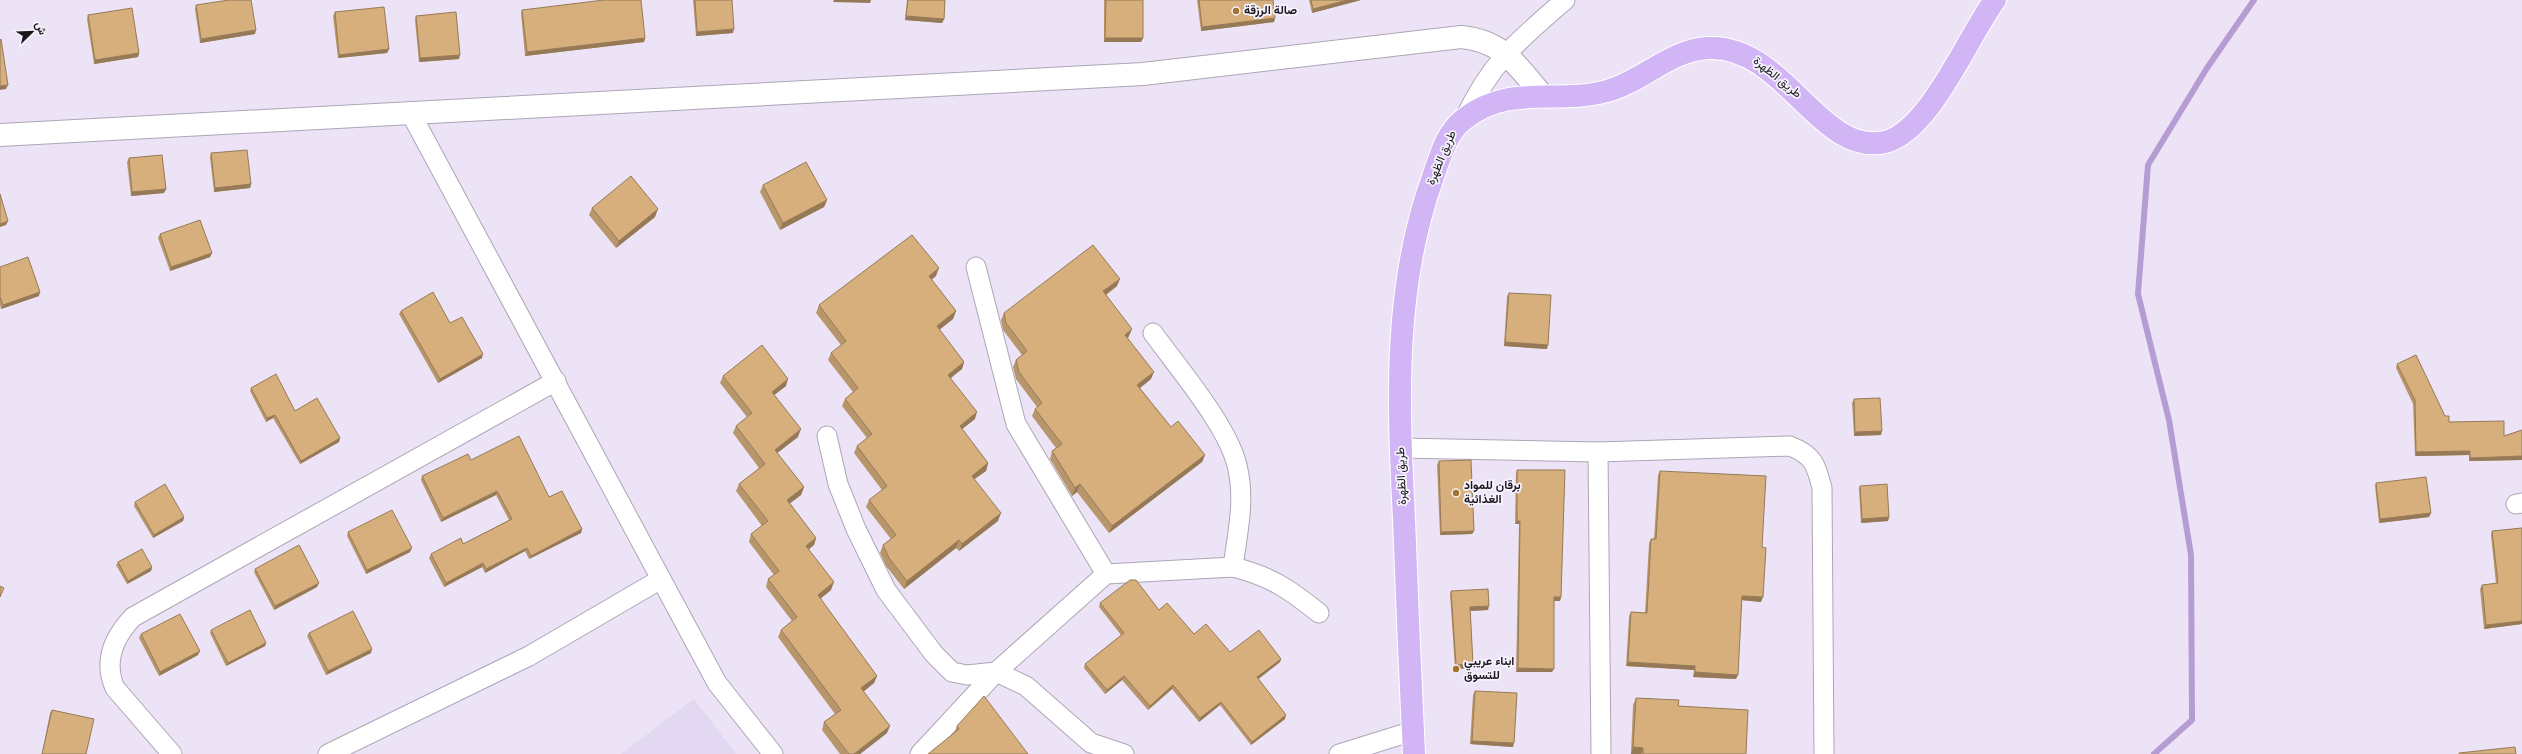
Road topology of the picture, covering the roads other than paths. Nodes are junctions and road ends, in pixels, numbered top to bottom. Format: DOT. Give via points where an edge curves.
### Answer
graph roads {
  1 [pos="1565,0"];
  2 [pos="1995,0"];
  3 [pos="1506,52"];
  4 [pos="1543,96"];
  5 [pos="410,112"];
  6 [pos="1464,118"];
  7 [pos="0,135"];
  8 [pos="976,266"];
  9 [pos="1153,333"];
  10 [pos="556,381"];
  11 [pos="828,436"];
  12 [pos="1400,448"];
  13 [pos="1598,452"];
  14 [pos="1233,567"];
  15 [pos="1106,574"];
  16 [pos="662,579"];
  17 [pos="1319,613"];
  18 [pos="996,672"];
  19 [pos="1413,731"];
  20 [pos="172,754"];
  21 [pos="328,754"];
  22 [pos="773,754"];
  23 [pos="920,754"];
  24 [pos="1124,754"];
  25 [pos="1339,754"];
  26 [pos="1414,754"];
  27 [pos="1602,754"];
  28 [pos="1824,754"];
  1 -- 3 [label="street"];
  2 -- 4 [label="main road, طريق الظهرة" via="1969,39 1952,71 1915,124 1907,132 1886,141 1863,142 1841,133 1765,65 1726,49 1693,50 1677,55 1645,75 1607,92 1571,97"];
  3 -- 4 [label="street"];
  3 -- 5 [label="street" via="1477,39 1461,37 1143,74"];
  3 -- 6 [label="street" via="1484,81"];
  4 -- 6 [label="main road, طريق الظهرة" via="1509,98 1492,103"];
  5 -- 7 [label="street"];
  5 -- 10 [label="street"];
  6 -- 12 [label="main road, طريق الظهرة" via="1453,129 1439,160 1410,261 1401,335"];
  8 -- 15 [label="street" via="1016,424"];
  9 -- 14 [label="street" via="1219,425 1231,446 1238,470 1240,513"];
  10 -- 16 [label="street"];
  10 -- 20 [label="street" via="133,617 113,645 110,676 115,688"];
  11 -- 18 [label="street" via="838,484 856,529 886,590 934,654 952,672 967,675"];
  12 -- 13 [label="street"];
  12 -- 19 [label="main road, طريق الظهرة"];
  13 -- 27 [label="street"];
  13 -- 28 [label="street" via="1790,446 1806,453 1817,468 1822,488"];
  14 -- 15 [label="street"];
  14 -- 17 [label="street" via="1253,572 1287,587"];
  15 -- 18 [label="street"];
  16 -- 21 [label="street" via="529,656"];
  16 -- 22 [label="street" via="717,683"];
  18 -- 23 [label="street"];
  18 -- 24 [label="street" via="1026,686 1091,743"];
  19 -- 25 [label="street"];
  19 -- 26 [label="main road, طريق الظهرة"];
}
